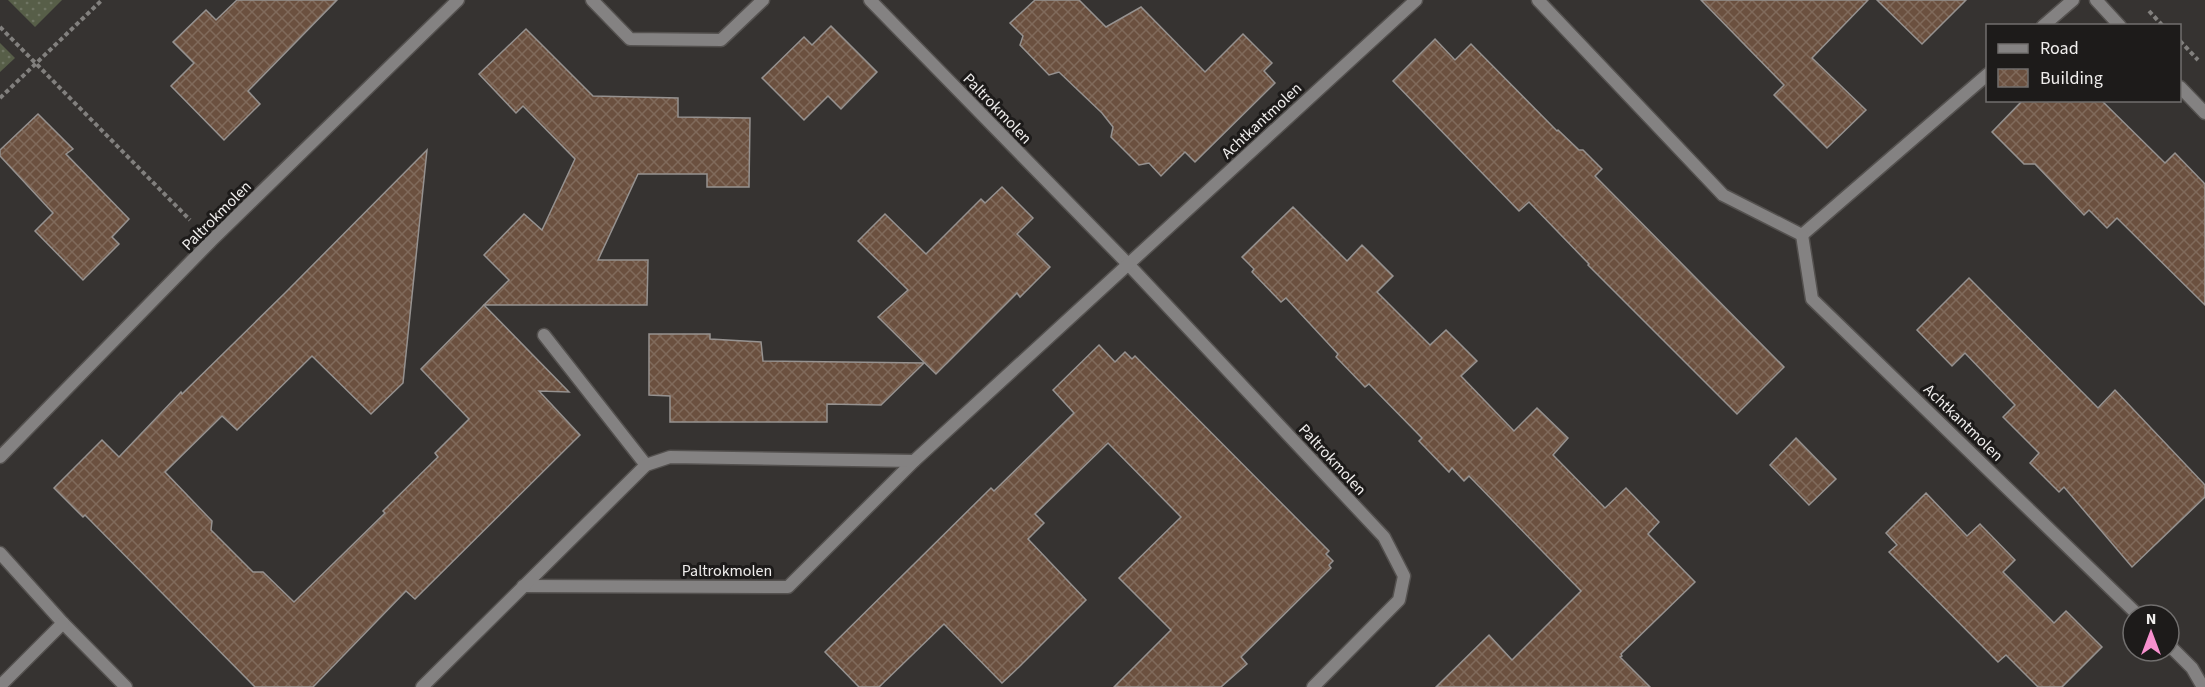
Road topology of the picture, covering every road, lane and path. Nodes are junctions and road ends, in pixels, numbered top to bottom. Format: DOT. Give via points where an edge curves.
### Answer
graph roads {
  1 [pos="102,0"];
  2 [pos="458,0"];
  3 [pos="592,0"];
  4 [pos="763,0"];
  5 [pos="870,0"];
  6 [pos="1416,0"];
  7 [pos="1538,0"];
  8 [pos="2073,0"];
  9 [pos="2096,0"];
  10 [pos="2045,24"];
  11 [pos="2118,24"];
  12 [pos="0,27"];
  13 [pos="2181,42"];
  14 [pos="2201,63"];
  15 [pos="36,65"];
  16 [pos="1986,76"];
  17 [pos="2181,88"];
  18 [pos="0,98"];
  19 [pos="2205,113"];
  20 [pos="1802,235"];
  21 [pos="212,242"];
  22 [pos="1128,264"];
  23 [pos="544,335"];
  24 [pos="0,457"];
  25 [pos="914,460"];
  26 [pos="646,465"];
  27 [pos="0,554"];
  28 [pos="523,586"];
  29 [pos="2126,603"];
  30 [pos="63,623"];
  31 [pos="2181,657"];
  32 [pos="0,686"];
  33 [pos="126,687"];
  34 [pos="422,687"];
  35 [pos="1312,687"];
  36 [pos="2203,687"];
  1 -- 15 [label="path"];
  2 -- 21 [label="street, Paltrokmolen"];
  3 -- 4 [label="street" via="630,39 710,40 721,40"];
  5 -- 22 [label="street, Paltrokmolen"];
  6 -- 22 [label="street, Achtkantmolen"];
  7 -- 20 [label="street" via="1723,195"];
  8 -- 10 [label="street"];
  9 -- 11 [label="street"];
  12 -- 15 [label="path"];
  13 -- 14 [label="path"];
  15 -- 18 [label="path"];
  15 -- 21 [label="path"];
  16 -- 20 [label="street"];
  17 -- 19 [label="street"];
  20 -- 29 [label="street, Achtkantmolen" via="1812,299"];
  21 -- 24 [label="street, Paltrokmolen"];
  22 -- 25 [label="street, Paltrokmolen"];
  22 -- 35 [label="street, Paltrokmolen" via="1384,537 1404,576 1399,600"];
  23 -- 26 [label="street"];
  25 -- 26 [label="street" via="670,457"];
  25 -- 28 [label="street, Paltrokmolen" via="788,587"];
  26 -- 28 [label="street"];
  27 -- 30 [label="street"];
  28 -- 34 [label="street"];
  30 -- 32 [label="street"];
  30 -- 33 [label="street"];
  31 -- 36 [label="street"];
}
